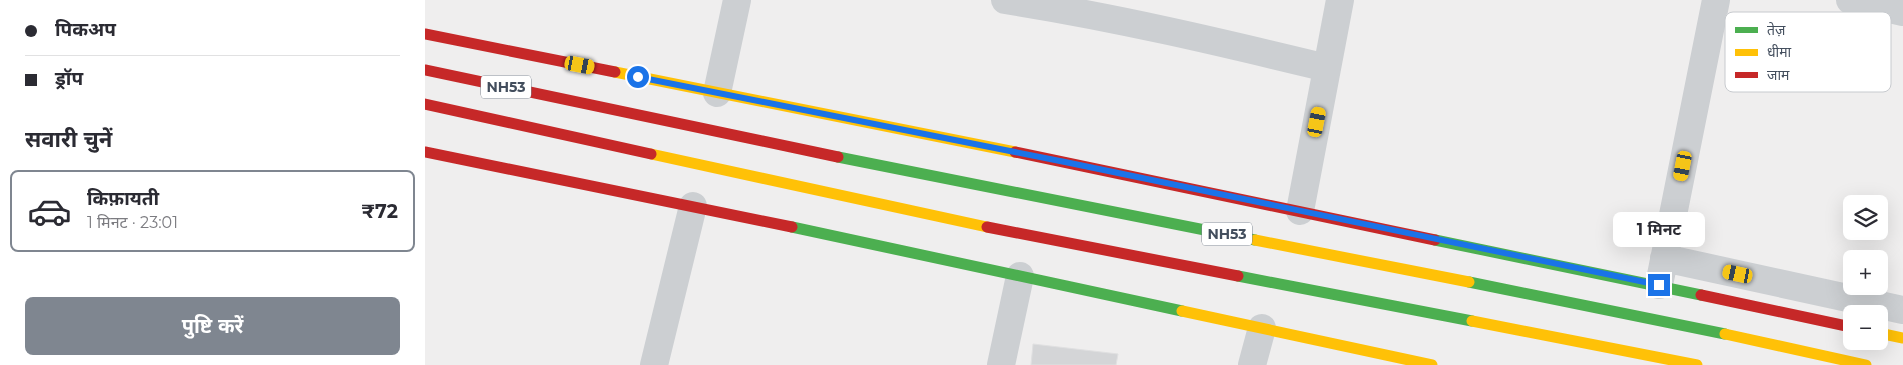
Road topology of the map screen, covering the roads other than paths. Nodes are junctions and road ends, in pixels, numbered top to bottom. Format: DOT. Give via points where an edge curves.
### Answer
graph roads {
  1 [pos="737,0"];
  2 [pos="1005,0"];
  3 [pos="1340,0"];
  4 [pos="1716,0"];
  5 [pos="1850,0"];
  6 [pos="1903,12"];
  7 [pos="425,34"];
  8 [pos="1327,68"];
  9 [pos="425,70"];
  10 [pos="717,92"];
  11 [pos="425,104"];
  12 [pos="425,152"];
  13 [pos="693,206"];
  14 [pos="1300,211"];
  15 [pos="1664,258"];
  16 [pos="1020,276"];
  17 [pos="1659,285"];
  18 [pos="1903,310"];
  19 [pos="1843,325"];
  20 [pos="1262,328"];
  21 [pos="1888,335"];
  22 [pos="1903,338"];
  23 [pos="654,365"];
  24 [pos="1001,365"];
  25 [pos="1252,365"];
  26 [pos="1432,365"];
  27 [pos="1697,365"];
  28 [pos="1866,365"];
  1 -- 10 [label="street"];
  2 -- 8 [label="street" via="1106,17"];
  3 -- 8 [label="street"];
  4 -- 15 [label="street"];
  5 -- 6 [label="street"];
  7 -- 10 [label="main road"];
  8 -- 14 [label="street"];
  9 -- 28 [label="main road, NH53" via="921,174 1633,314"];
  10 -- 14 [label="main road"];
  11 -- 27 [label="main road, NH53" via="951,220"];
  12 -- 13 [label="main road"];
  13 -- 16 [label="main road"];
  13 -- 23 [label="street"];
  14 -- 17 [label="main road"];
  15 -- 17 [label="street"];
  15 -- 18 [label="street"];
  16 -- 20 [label="main road"];
  16 -- 24 [label="street"];
  17 -- 19 [label="main road"];
  20 -- 25 [label="street"];
  20 -- 26 [label="main road"];
  21 -- 22 [label="main road"];
}
